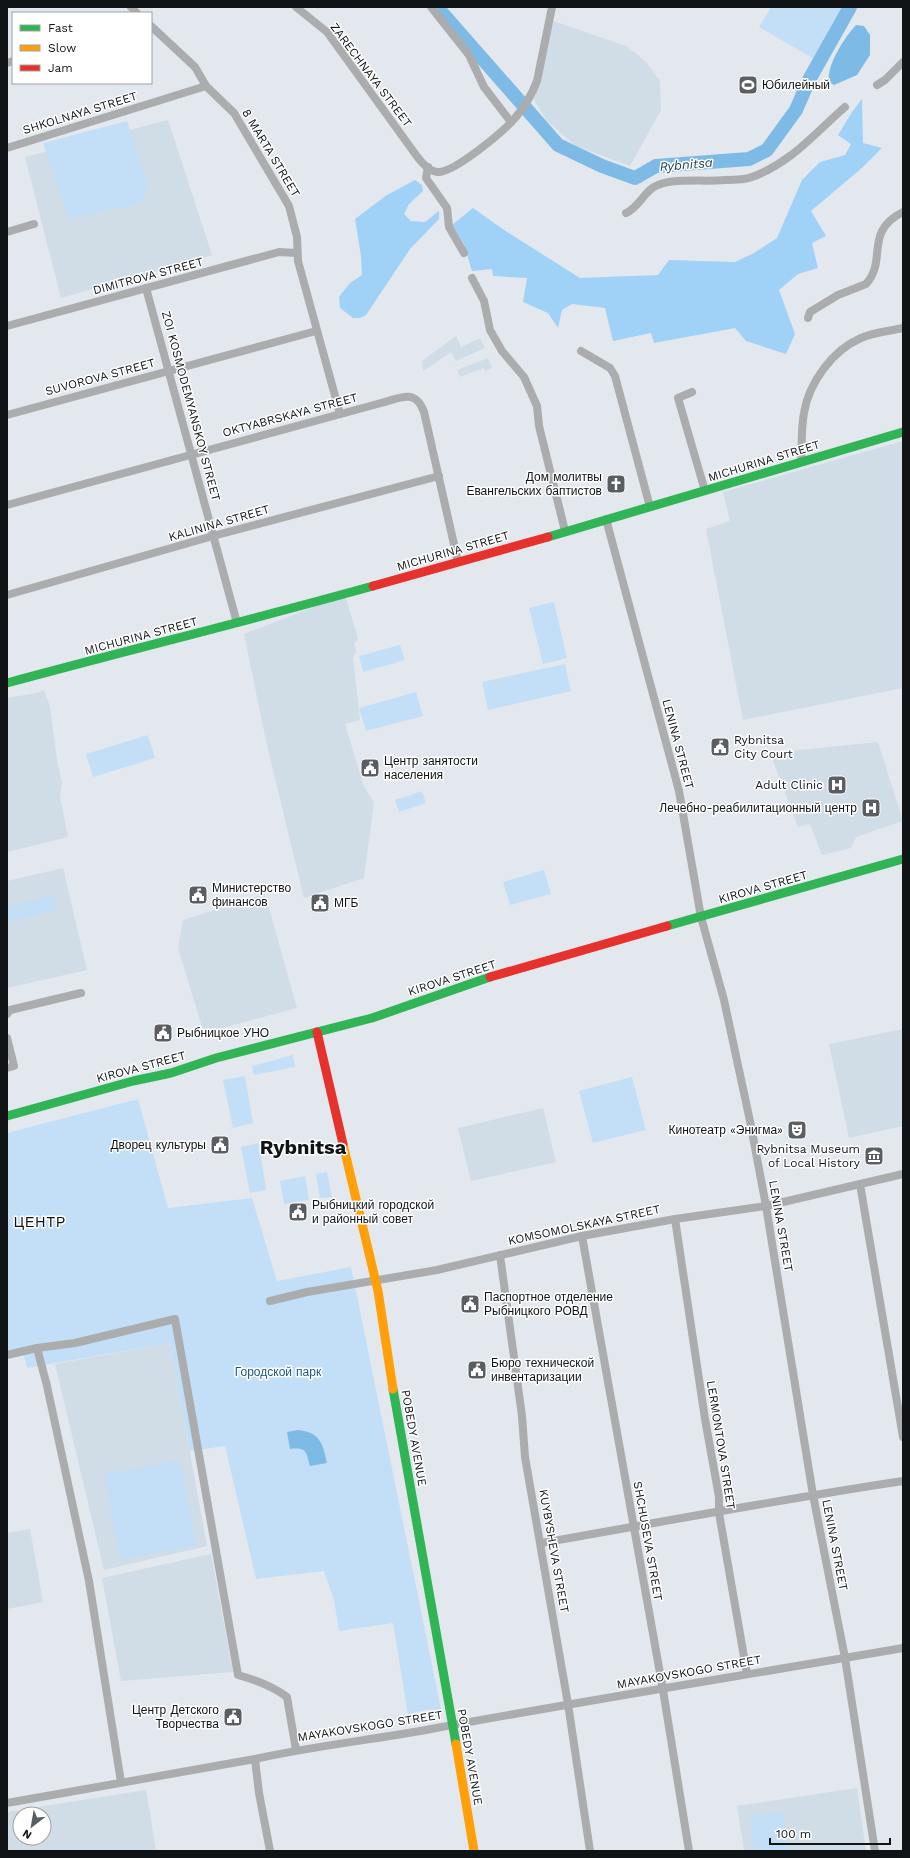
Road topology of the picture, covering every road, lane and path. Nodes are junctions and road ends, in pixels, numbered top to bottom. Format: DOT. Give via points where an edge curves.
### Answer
graph roads {
  1 [pos="296,7"];
  2 [pos="431,7"];
  3 [pos="552,7"];
  4 [pos="152,27"];
  5 [pos="903,62"];
  6 [pos="877,85"];
  7 [pos="206,86"];
  8 [pos="845,108"];
  9 [pos="513,120"];
  10 [pos="7,148"];
  11 [pos="424,165"];
  12 [pos="903,212"];
  13 [pos="626,213"];
  14 [pos="34,224"];
  15 [pos="7,232"];
  16 [pos="296,253"];
  17 [pos="464,253"];
  18 [pos="472,278"];
  19 [pos="146,288"];
  20 [pos="808,318"];
  21 [pos="7,326"];
  22 [pos="903,328"];
  23 [pos="316,331"];
  24 [pos="581,351"];
  25 [pos="168,371"];
  26 [pos="692,392"];
  27 [pos="7,414"];
  28 [pos="340,414"];
  29 [pos="903,432"];
  30 [pos="191,454"];
  31 [pos="801,462"];
  32 [pos="439,476"];
  33 [pos="705,491"];
  34 [pos="7,505"];
  35 [pos="650,507"];
  36 [pos="606,519"];
  37 [pos="565,531"];
  38 [pos="213,536"];
  39 [pos="458,562"];
  40 [pos="7,595"];
  41 [pos="237,623"];
  42 [pos="7,683"];
  43 [pos="903,859"];
  44 [pos="701,917"];
  45 [pos="82,993"];
  46 [pos="7,1014"];
  47 [pos="317,1032"];
  48 [pos="7,1038"];
  49 [pos="7,1068"];
  50 [pos="7,1116"];
  51 [pos="903,1174"];
  52 [pos="860,1184"];
  53 [pos="766,1206"];
  54 [pos="675,1219"];
  55 [pos="582,1236"];
  56 [pos="500,1255"];
  57 [pos="376,1282"];
  58 [pos="270,1301"];
  59 [pos="37,1348"];
  60 [pos="7,1355"];
  61 [pos="903,1437"];
  62 [pos="903,1481"];
  63 [pos="813,1495"];
  64 [pos="719,1513"];
  65 [pos="633,1527"];
  66 [pos="541,1542"];
  67 [pos="903,1648"];
  68 [pos="845,1658"];
  69 [pos="747,1674"];
  70 [pos="663,1690"];
  71 [pos="568,1704"];
  72 [pos="452,1725"];
  73 [pos="296,1750"];
  74 [pos="255,1759"];
  75 [pos="121,1782"];
  76 [pos="7,1803"];
  77 [pos="270,1851"];
  78 [pos="474,1851"];
  79 [pos="590,1851"];
  80 [pos="689,1851"];
  81 [pos="875,1851"];
  1 -- 11 [label="street, ZARECHNAYA STREET" via="327,32"];
  2 -- 9 [label="street" via="469,55 484,87"];
  3 -- 9 [label="street" via="537,81 533,92"];
  4 -- 7 [label="street, 8 MARTA STREET" via="195,68"];
  5 -- 6 [label="street"];
  7 -- 10 [label="street, SHKOLNAYA STREET"];
  7 -- 16 [label="street, 8 MARTA STREET" via="234,113 290,206 297,237"];
  8 -- 13 [label="street" via="789,158 769,169 751,177 707,182 667,182 657,185"];
  9 -- 11 [label="street" via="456,166 444,172 436,172"];
  11 -- 17 [label="street" via="426,178 447,208 449,227"];
  12 -- 20 [label="street" via="889,220 882,230 872,277 866,284 820,305 810,312"];
  14 -- 15 [label="street"];
  16 -- 19 [label="street, DIMITROVA STREET" via="280,252"];
  16 -- 23 [label="street, 8 MARTA STREET"];
  18 -- 37 [label="street" via="484,301 490,330 502,351 524,377 537,406 539,426"];
  19 -- 21 [label="street, DIMITROVA STREET"];
  19 -- 25 [label="street, ZOI KOSMODEMYANSKOY STREET"];
  22 -- 31 [label="street" via="862,337 843,348 818,376 804,412"];
  23 -- 25 [label="street, SUVOROVA STREET"];
  23 -- 28 [label="street, 8 MARTA STREET"];
  24 -- 35 [label="street" via="610,368 615,376"];
  25 -- 27 [label="street, SUVOROVA STREET"];
  25 -- 30 [label="street, ZOI KOSMODEMYANSKOY STREET"];
  26 -- 33 [label="street" via="678,398"];
  28 -- 30 [label="street, OKTYABRSKAYA STREET"];
  28 -- 32 [label="street, OKTYABRSKAYA STREET" via="408,397 416,398 424,412"];
  29 -- 31 [label="street, MICHURINA STREET"];
  30 -- 34 [label="street, OKTYABRSKAYA STREET"];
  30 -- 38 [label="street, ZOI KOSMODEMYANSKOY STREET"];
  31 -- 33 [label="street, MICHURINA STREET"];
  32 -- 38 [label="street, KALININA STREET"];
  32 -- 39 [label="street, OKTYABRSKAYA STREET"];
  33 -- 35 [label="street, MICHURINA STREET"];
  35 -- 36 [label="street, MICHURINA STREET"];
  36 -- 37 [label="street, MICHURINA STREET"];
  36 -- 44 [label="street, LENINA STREET" via="679,791"];
  37 -- 39 [label="street, MICHURINA STREET"];
  38 -- 40 [label="street, KALININA STREET"];
  38 -- 41 [label="street, ZOI KOSMODEMYANSKOY STREET"];
  39 -- 41 [label="street, MICHURINA STREET"];
  41 -- 42 [label="street, MICHURINA STREET"];
  43 -- 44 [label="street, KIROVA STREET"];
  44 -- 47 [label="street, KIROVA STREET" via="483,979 372,1018"];
  44 -- 53 [label="street, LENINA STREET" via="724,1000"];
  45 -- 46 [label="street" via="10,1010"];
  47 -- 50 [label="street, KIROVA STREET"];
  47 -- 57 [label="street, POBEDY AVENUE"];
  48 -- 49 [label="street" via="14,1066"];
  51 -- 52 [label="street, KOMSOMOLSKAYA STREET"];
  52 -- 53 [label="street, KOMSOMOLSKAYA STREET"];
  52 -- 61 [label="street"];
  53 -- 54 [label="street, KOMSOMOLSKAYA STREET"];
  53 -- 63 [label="street, LENINA STREET"];
  54 -- 55 [label="street, KOMSOMOLSKAYA STREET"];
  54 -- 64 [label="street, LERMONTOVA STREET" via="719,1497"];
  55 -- 56 [label="street, KOMSOMOLSKAYA STREET"];
  55 -- 65 [label="street, SHCHUSEVA STREET"];
  56 -- 57 [label="street, KOMSOMOLSKAYA STREET"];
  56 -- 66 [label="street, KUYBYSHEVA STREET" via="522,1416 525,1457"];
  57 -- 58 [label="street, KOMSOMOLSKAYA STREET" via="308,1292"];
  57 -- 72 [label="street, POBEDY AVENUE"];
  59 -- 60 [label="street"];
  59 -- 73 [label="street" via="75,1343 175,1319 238,1675 260,1682 287,1698"];
  59 -- 75 [label="street" via="48,1386 88,1581"];
  62 -- 63 [label="street"];
  63 -- 64 [label="street"];
  63 -- 68 [label="street, LENINA STREET"];
  64 -- 65 [label="street"];
  64 -- 69 [label="street, LERMONTOVA STREET"];
  65 -- 66 [label="street"];
  65 -- 70 [label="street, SHCHUSEVA STREET"];
  66 -- 71 [label="street, KUYBYSHEVA STREET"];
  67 -- 68 [label="street, MAYAKOVSKOGO STREET"];
  68 -- 69 [label="street, MAYAKOVSKOGO STREET"];
  68 -- 81 [label="street, LENINA STREET"];
  69 -- 70 [label="street, MAYAKOVSKOGO STREET"];
  70 -- 71 [label="street, MAYAKOVSKOGO STREET"];
  70 -- 80 [label="street, SHCHUSEVA STREET"];
  71 -- 72 [label="street, MAYAKOVSKOGO STREET"];
  71 -- 79 [label="street, KUYBYSHEVA STREET"];
  72 -- 73 [label="street, MAYAKOVSKOGO STREET"];
  72 -- 78 [label="street, POBEDY AVENUE"];
  73 -- 74 [label="street, MAYAKOVSKOGO STREET"];
  74 -- 75 [label="street, MAYAKOVSKOGO STREET"];
  74 -- 77 [label="street"];
  75 -- 76 [label="street, MAYAKOVSKOGO STREET"];
}
